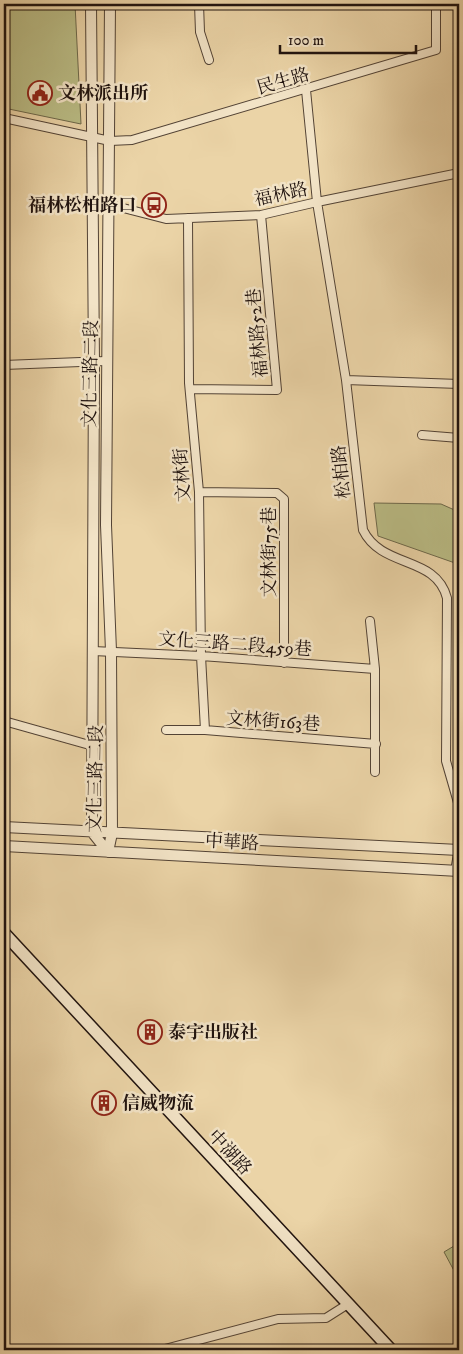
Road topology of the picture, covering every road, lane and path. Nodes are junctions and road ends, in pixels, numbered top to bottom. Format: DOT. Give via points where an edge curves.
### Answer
graph roads {
  1 [pos="91,4"];
  2 [pos="110,4"];
  3 [pos="199,4"];
  4 [pos="436,4"];
  5 [pos="210,60"];
  6 [pos="306,90"];
  7 [pos="4,118"];
  8 [pos="92,136"];
  9 [pos="110,141"];
  10 [pos="459,173"];
  11 [pos="92,200"];
  12 [pos="317,202"];
  13 [pos="109,203"];
  14 [pos="261,215"];
  15 [pos="188,218"];
  16 [pos="106,361"];
  17 [pos="94,362"];
  18 [pos="4,365"];
  19 [pos="346,380"];
  20 [pos="459,384"];
  21 [pos="190,389"];
  22 [pos="422,435"];
  23 [pos="459,438"];
  24 [pos="199,492"];
  25 [pos="370,621"];
  26 [pos="93,651"];
  27 [pos="112,651"];
  28 [pos="201,656"];
  29 [pos="284,663"];
  30 [pos="375,669"];
  31 [pos="4,721"];
  32 [pos="166,730"];
  33 [pos="205,730"];
  34 [pos="376,744"];
  35 [pos="93,746"];
  36 [pos="375,772"];
  37 [pos="459,806"];
  38 [pos="4,827"];
  39 [pos="92,832"];
  40 [pos="112,833"];
  41 [pos="4,846"];
  42 [pos="459,849"];
  43 [pos="108,852"];
  44 [pos="457,871"];
  45 [pos="4,933"];
  46 [pos="348,1304"];
  47 [pos="67,1350"];
  48 [pos="89,1350"];
  49 [pos="161,1350"];
  50 [pos="391,1350"];
  1 -- 8 [label="street, 文化三路二段"];
  2 -- 9 [label="street, 文化三路二段"];
  3 -- 5 [label="street" via="200,32"];
  4 -- 6 [label="street, 民生路" via="436,50"];
  6 -- 9 [label="street, 民生路" via="132,140"];
  6 -- 12 [label="street, 松柏路"];
  7 -- 8 [label="street, 民生路"];
  8 -- 9 [label="street, 民生路"];
  8 -- 11 [label="street, 文化三路二段"];
  9 -- 13 [label="street, 文化三路二段"];
  10 -- 12 [label="street, 福林路"];
  11 -- 13 [label="street, 福林路"];
  11 -- 17 [label="street, 文化三路二段"];
  12 -- 14 [label="street, 福林路"];
  12 -- 19 [label="street, 松柏路"];
  13 -- 15 [label="street, 福林路" via="166,219"];
  13 -- 16 [label="street, 文化三路二段"];
  14 -- 15 [label="street, 福林路"];
  14 -- 21 [label="street, 福林路52巷" via="277,390"];
  15 -- 21 [label="street, 文林街"];
  16 -- 17 [label="street"];
  16 -- 27 [label="street, 文化三路二段" via="106,525"];
  17 -- 18 [label="street"];
  17 -- 26 [label="street, 文化三路二段"];
  19 -- 20 [label="street"];
  19 -- 37 [label="street, 松柏路" via="363,530 375,548 437,576 444,586 447,598 446,762"];
  21 -- 24 [label="street, 文林街"];
  22 -- 23 [label="street"];
  24 -- 28 [label="street, 文林街"];
  24 -- 29 [label="street, 文林街75巷" via="277,493 283,496"];
  25 -- 30 [label="street"];
  26 -- 27 [label="street, 文化三路二段459巷"];
  26 -- 35 [label="street, 文化三路二段"];
  27 -- 28 [label="street, 文化三路二段459巷"];
  27 -- 40 [label="street, 文化三路二段"];
  28 -- 29 [label="street, 文化三路二段459巷"];
  28 -- 33 [label="street, 文林街"];
  29 -- 30 [label="street, 文化三路二段459巷"];
  30 -- 34 [label="street"];
  31 -- 35 [label="street"];
  32 -- 33 [label="street, 文林街163巷"];
  33 -- 34 [label="street, 文林街163巷"];
  34 -- 36 [label="street"];
  35 -- 39 [label="street, 文化三路二段"];
  38 -- 39 [label="street, 中華路"];
  39 -- 40 [label="street, 中華路"];
  39 -- 43 [label="street, 文化三路二段"];
  40 -- 42 [label="street, 中華路"];
  40 -- 43 [label="street, 文化三路二段"];
  41 -- 43 [label="street, 中華路"];
  42 -- 44 [label="street"];
  43 -- 44 [label="street, 中華路"];
  45 -- 46 [label="main road, 中湖路"];
  46 -- 49 [label="street" via="326,1318 278,1320"];
  46 -- 50 [label="main road, 中湖路"];
  47 -- 48 [label="street"];
}
